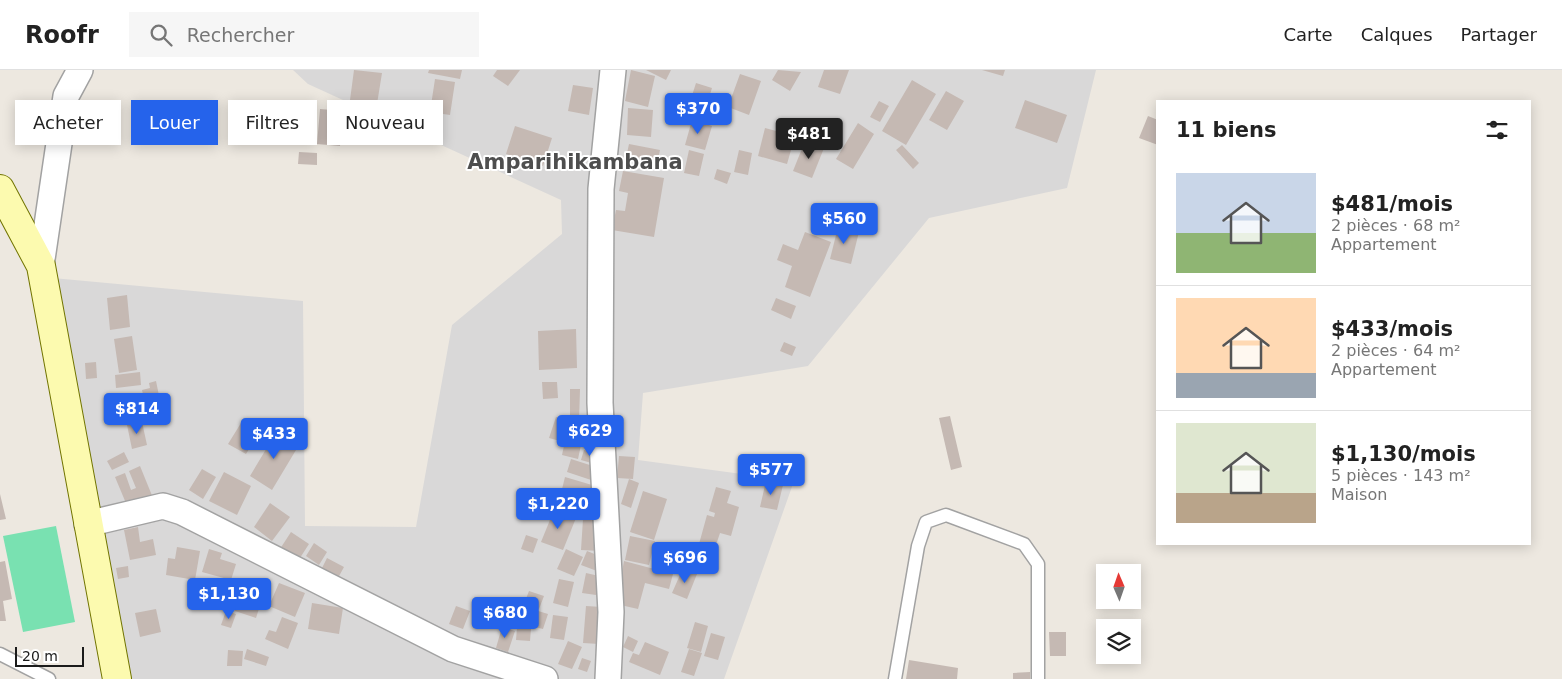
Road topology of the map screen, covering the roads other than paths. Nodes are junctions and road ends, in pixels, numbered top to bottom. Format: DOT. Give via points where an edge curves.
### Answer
graph roads {
  1 [pos="80,70"];
  2 [pos="613,70"];
  3 [pos="0,189"];
  4 [pos="41,266"];
  5 [pos="87,524"];
  6 [pos="0,654"];
  7 [pos="49,679"];
  8 [pos="117,679"];
  9 [pos="545,679"];
  10 [pos="608,679"];
  11 [pos="895,679"];
  12 [pos="1038,679"];
  1 -- 4 [label="street" via="66,96"];
  2 -- 10 [label="street" via="601,199 600,403 611,612"];
  3 -- 4 [label="main road"];
  4 -- 5 [label="main road"];
  5 -- 8 [label="main road"];
  5 -- 9 [label="street" via="163,506 182,512 454,649"];
  6 -- 7 [label="lane"];
  11 -- 12 [label="lane" via="918,546 926,522 946,515 1024,544 1038,564"];
}
